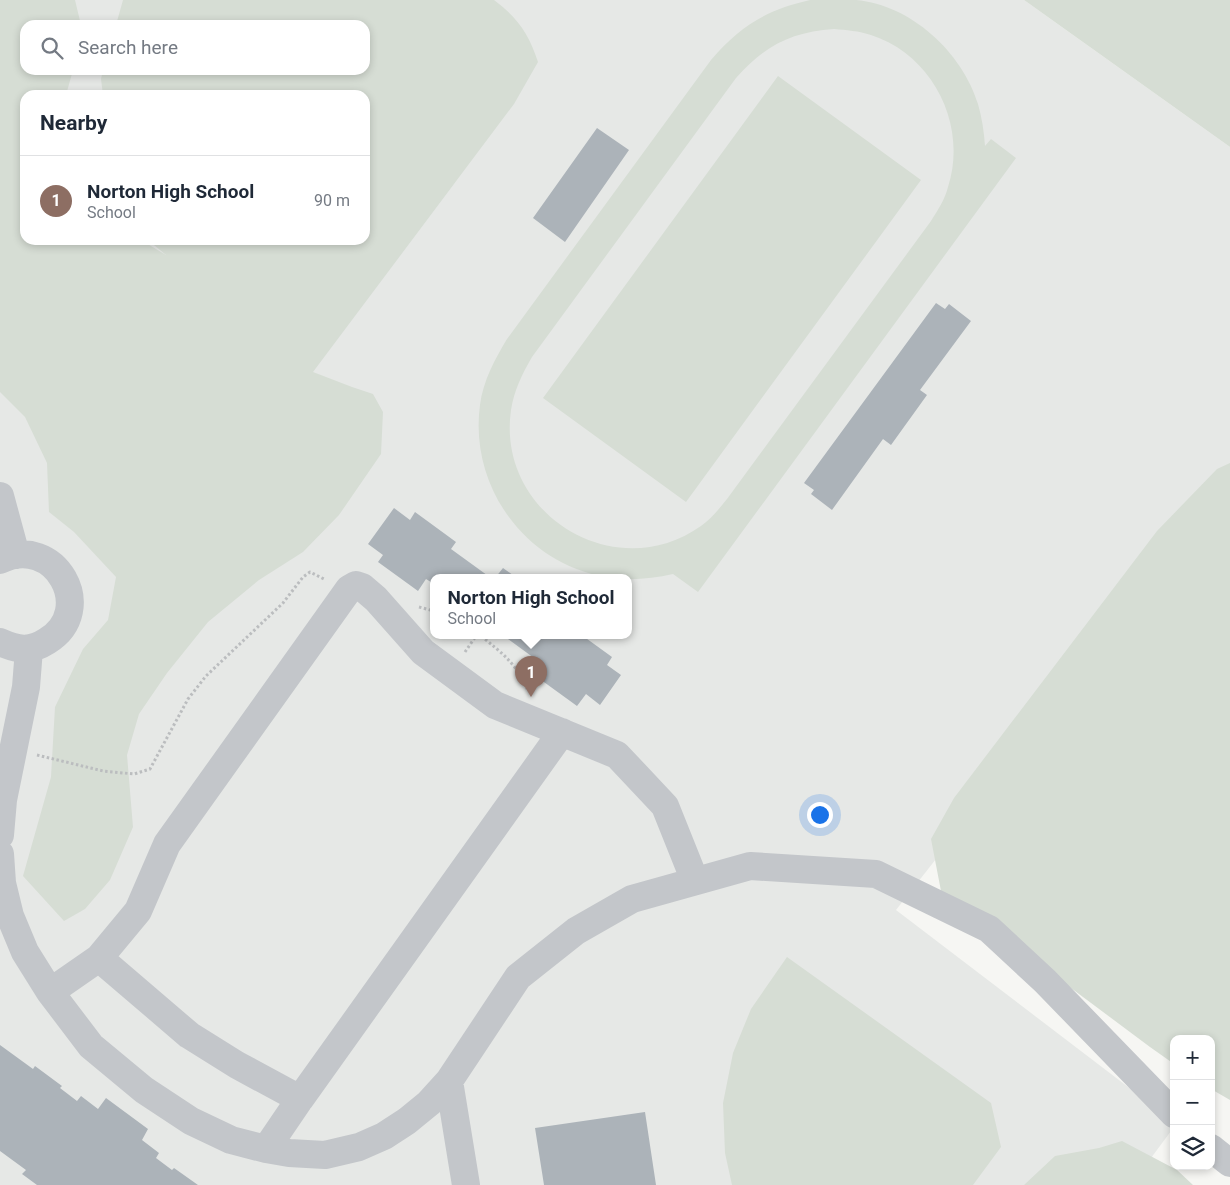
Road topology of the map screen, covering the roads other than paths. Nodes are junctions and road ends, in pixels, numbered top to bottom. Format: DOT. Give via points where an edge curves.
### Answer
graph roads {
  1 [pos="0,496"];
  2 [pos="8,558"];
  3 [pos="0,642"];
  4 [pos="29,649"];
  5 [pos="562,732"];
  6 [pos="0,834"];
  7 [pos="0,854"];
  8 [pos="695,881"];
  9 [pos="99,958"];
  10 [pos="50,992"];
  11 [pos="449,1081"];
  12 [pos="300,1099"];
  13 [pos="1170,1110"];
  14 [pos="266,1149"];
  15 [pos="1215,1151"];
  16 [pos="1230,1163"];
  17 [pos="466,1185"];
  1 -- 2 [label="lane"];
  2 -- 4 [label="lane" via="24,554 40,557 64,578 70,593 70,609 64,624 54,637"];
  3 -- 4 [label="lane"];
  4 -- 6 [label="lane" via="26,687 3,800"];
  5 -- 8 [label="lane" via="617,755 665,806"];
  5 -- 9 [label="lane" via="495,705 423,652 376,599 356,585 349,589 167,844 138,910"];
  5 -- 12 [label="lane"];
  7 -- 10 [label="lane" via="2,883 10,916 25,952"];
  8 -- 11 [label="lane" via="632,900 576,931 518,977"];
  8 -- 13 [label="lane" via="750,866 876,874 989,929"];
  9 -- 10 [label="lane"];
  9 -- 12 [label="lane" via="189,1034"];
  10 -- 14 [label="lane" via="91,1046 144,1090 191,1121 232,1140"];
  11 -- 14 [label="lane" via="407,1122 359,1147 325,1155 289,1154"];
  11 -- 17 [label="lane"];
  12 -- 14 [label="lane"];
  15 -- 16 [label="lane"];
}
